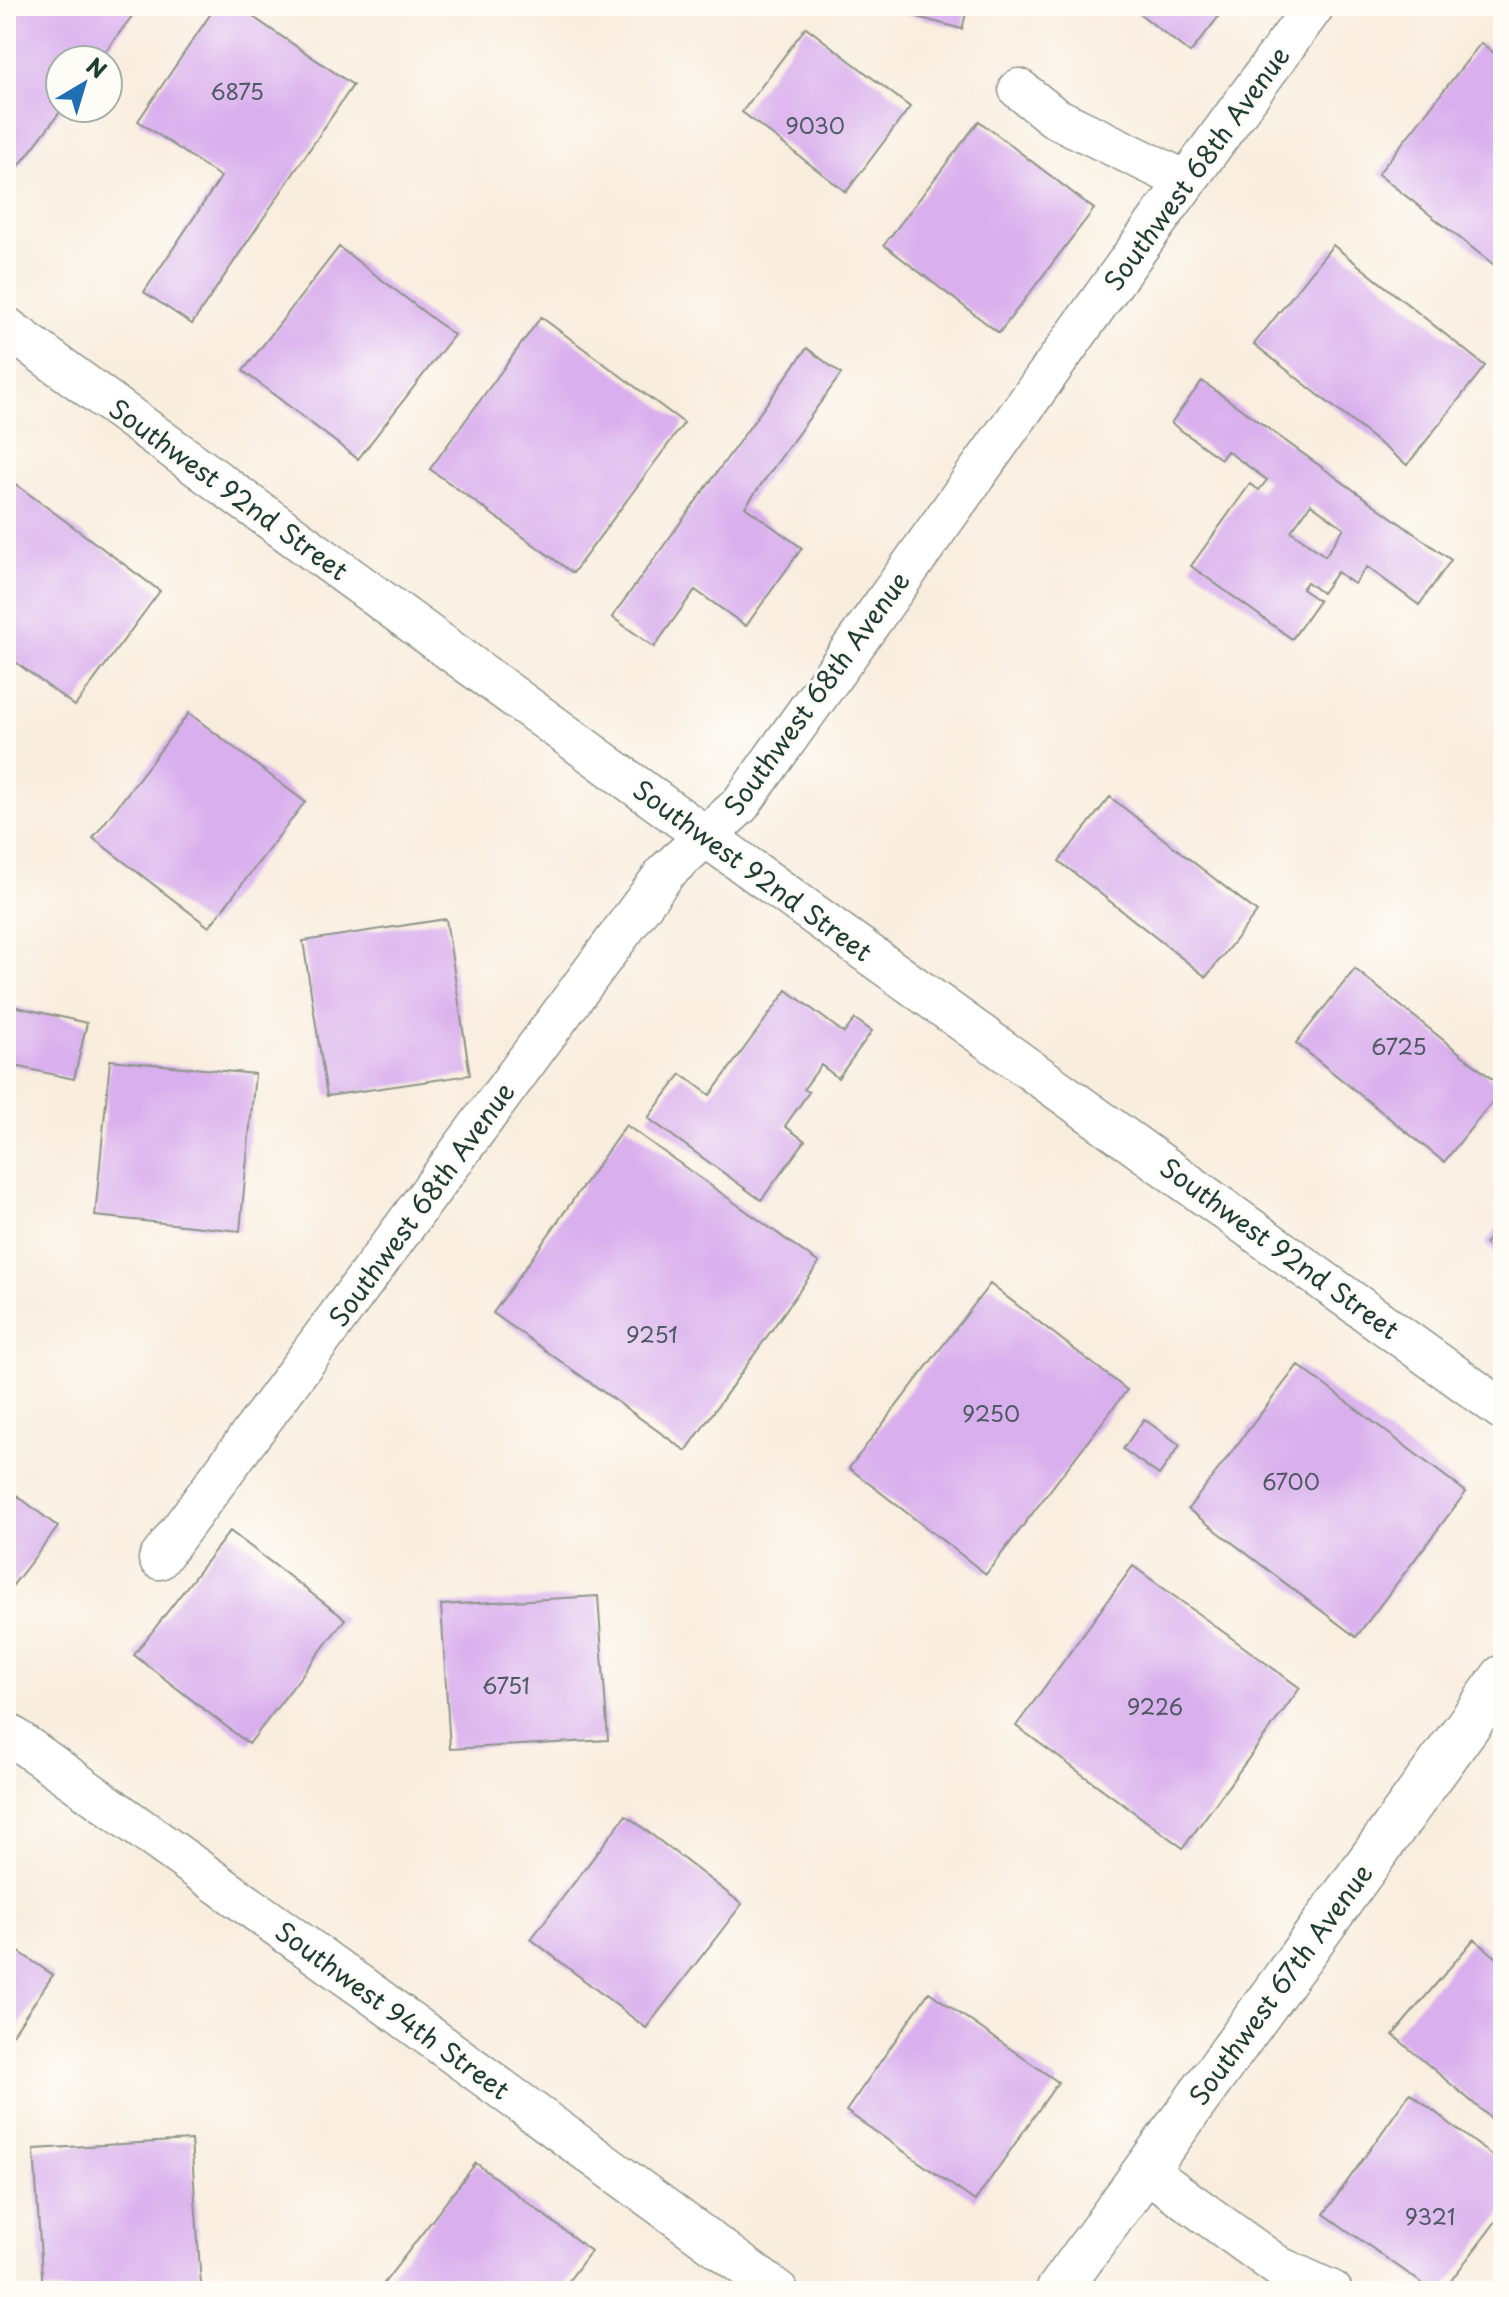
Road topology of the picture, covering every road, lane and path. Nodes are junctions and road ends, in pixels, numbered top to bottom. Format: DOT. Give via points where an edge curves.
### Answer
graph roads {
  1 [pos="1314,6"];
  2 [pos="1019,89"];
  3 [pos="1186,181"];
  4 [pos="6,327"];
  5 [pos="705,836"];
  6 [pos="1503,1410"];
  7 [pos="159,1559"];
  8 [pos="1503,1677"];
  9 [pos="6,1732"];
  10 [pos="1145,2170"];
  11 [pos="778,2291"];
  12 [pos="1058,2291"];
  13 [pos="1332,2291"];
  1 -- 3 [label="street, Southwest 68th Avenue"];
  2 -- 3 [label="street" via="1054,117"];
  3 -- 5 [label="street, Southwest 68th Avenue" via="740,805"];
  4 -- 5 [label="street, Southwest 92nd Street"];
  5 -- 6 [label="street, Southwest 92nd Street"];
  5 -- 7 [label="street, Southwest 68th Avenue" via="666,872"];
  8 -- 10 [label="main road, Southwest 67th Avenue"];
  9 -- 11 [label="street, Southwest 94th Street"];
  10 -- 12 [label="main road, Southwest 67th Avenue"];
  10 -- 13 [label="street" via="1279,2267"];
}
